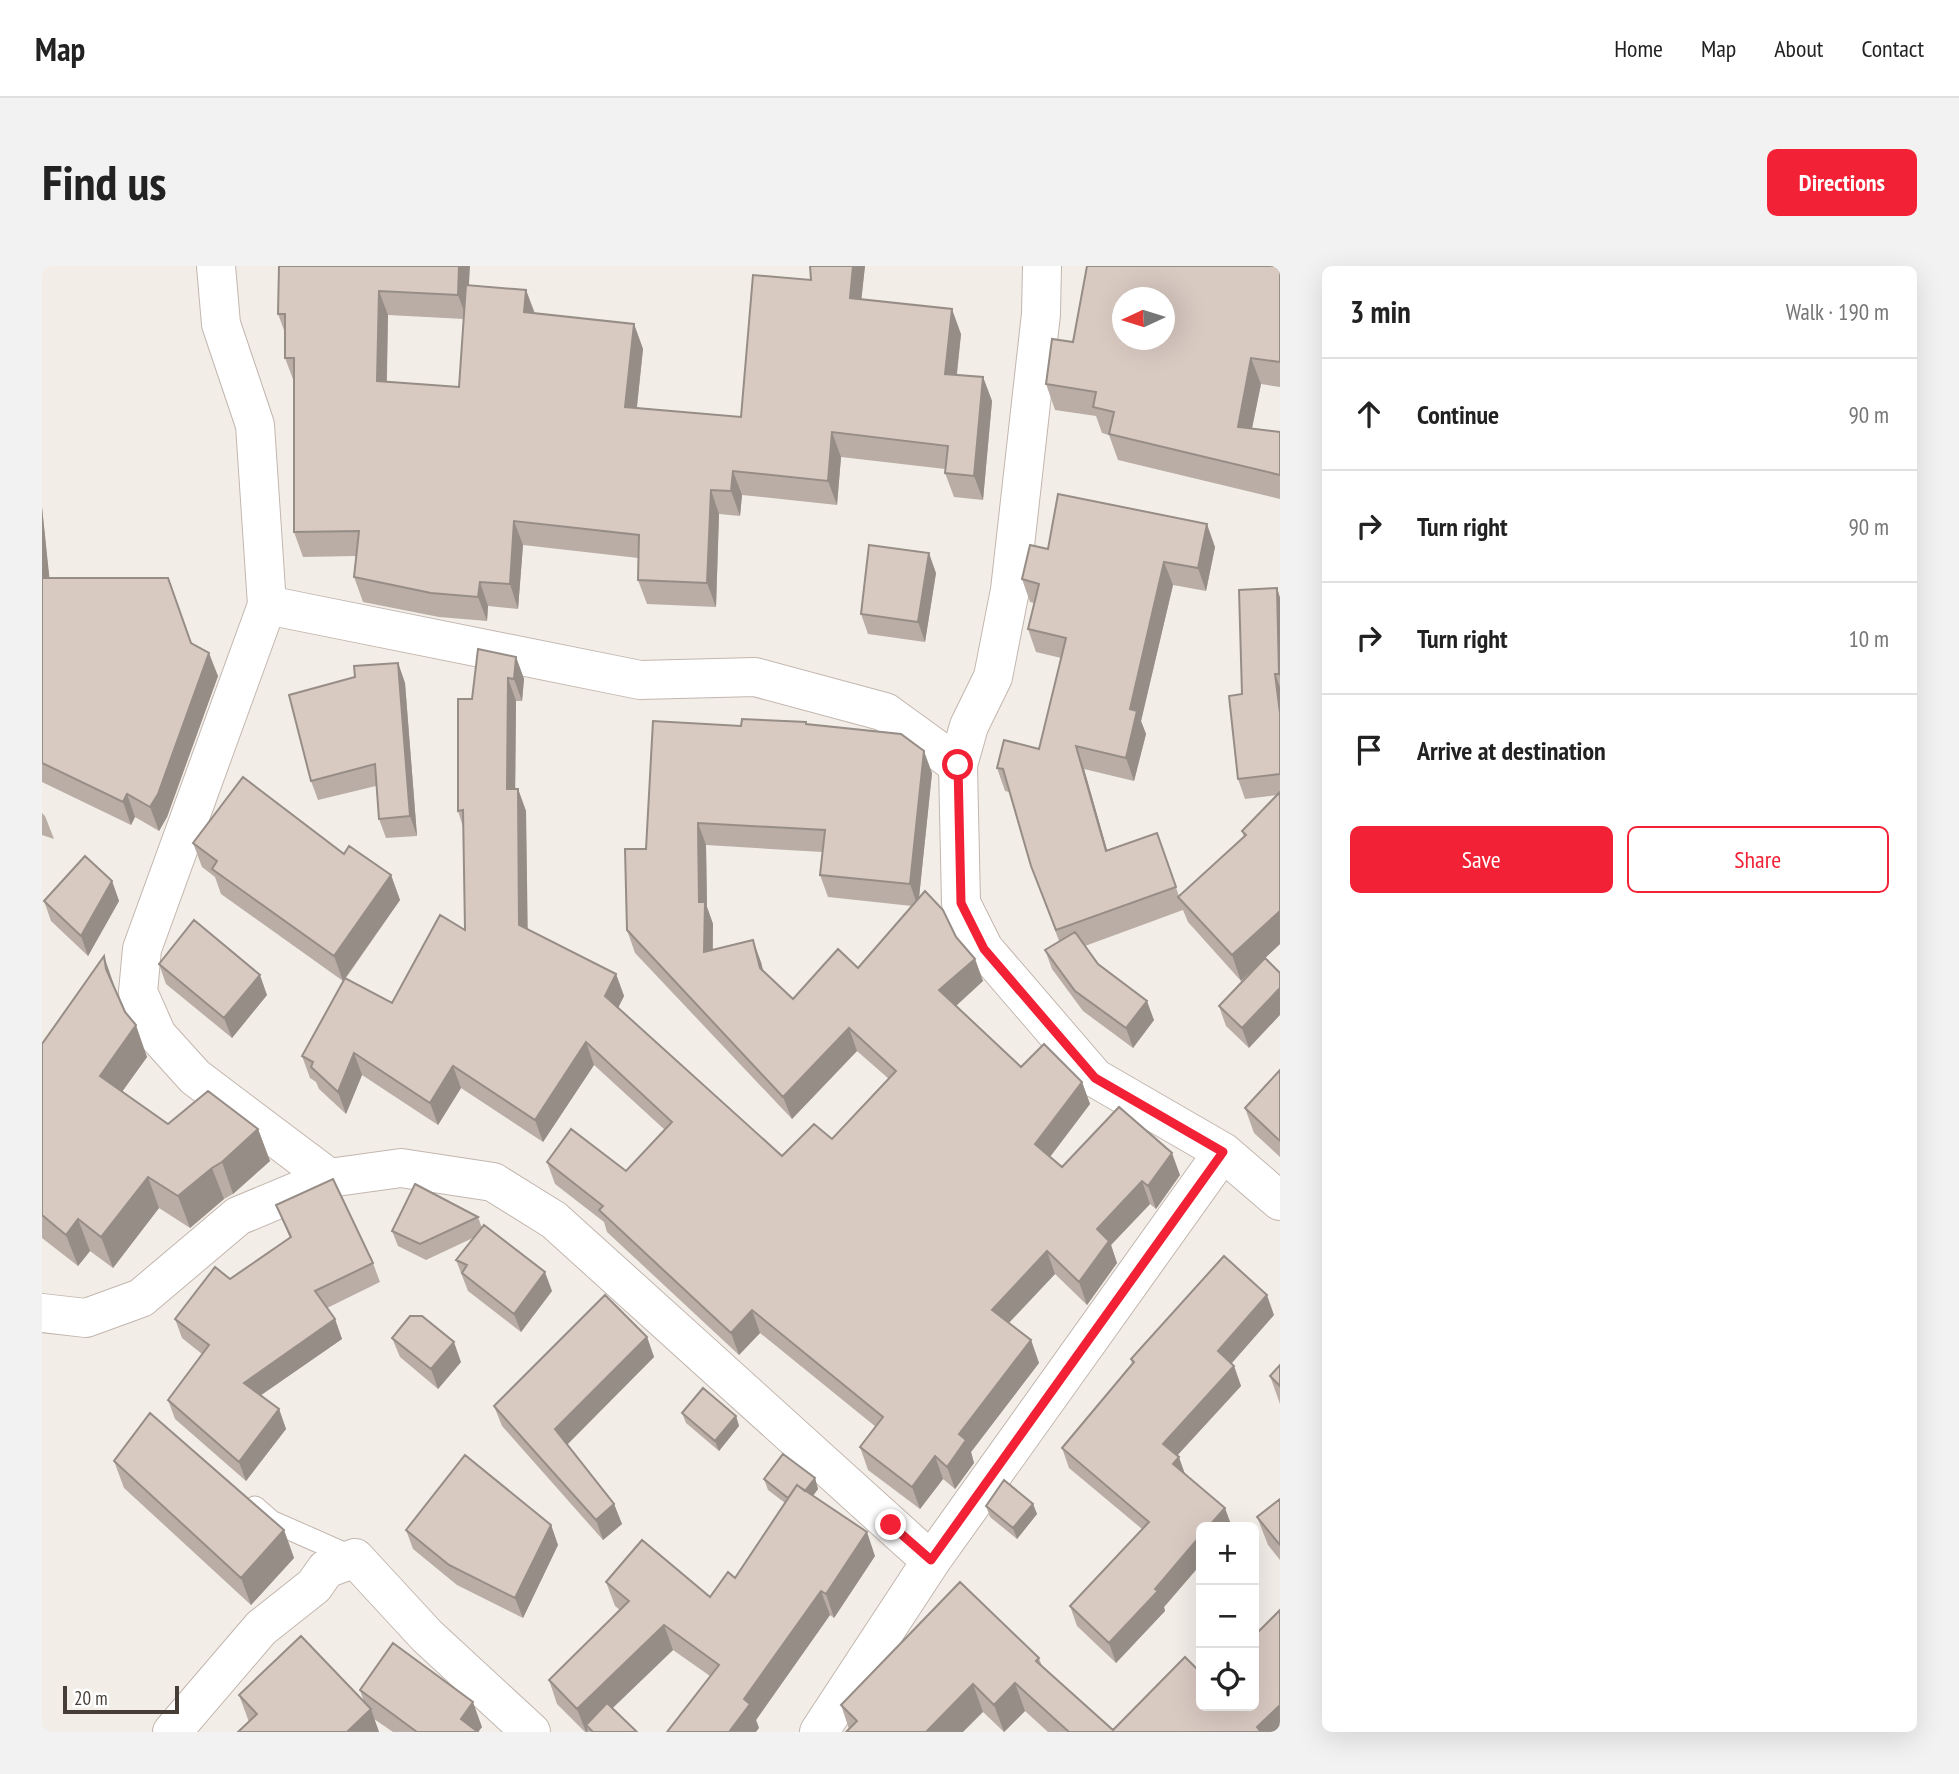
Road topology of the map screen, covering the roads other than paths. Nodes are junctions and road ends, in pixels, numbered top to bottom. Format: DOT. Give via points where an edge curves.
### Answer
graph roads {
  1 [pos="216,266"];
  2 [pos="1042,266"];
  3 [pos="267,605"];
  4 [pos="958,765"];
  5 [pos="1223,1152"];
  6 [pos="329,1178"];
  7 [pos="1280,1201"];
  8 [pos="42,1313"];
  9 [pos="240,1494"];
  10 [pos="355,1558"];
  11 [pos="931,1560"];
  12 [pos="172,1732"];
  13 [pos="531,1732"];
  14 [pos="819,1732"];
  1 -- 3 [label="street" via="221,324 255,425"];
  2 -- 4 [label="street" via="1041,314 1010,590 993,677 969,726"];
  3 -- 4 [label="street" via="640,680 755,677 885,712"];
  3 -- 6 [label="street" via="142,949 138,992 157,1035 195,1077"];
  4 -- 5 [label="street" via="961,903 984,949 1095,1078"];
  5 -- 7 [label="street"];
  5 -- 11 [label="street"];
  6 -- 8 [label="street" via="238,1216 141,1298 86,1318"];
  6 -- 11 [label="street" via="401,1168 493,1182 533,1207 564,1229"];
  9 -- 10 [label="lane" via="271,1521"];
  10 -- 12 [label="street" via="326,1569 314,1586 261,1628"];
  10 -- 13 [label="street" via="427,1636"];
  11 -- 14 [label="street"];
}
